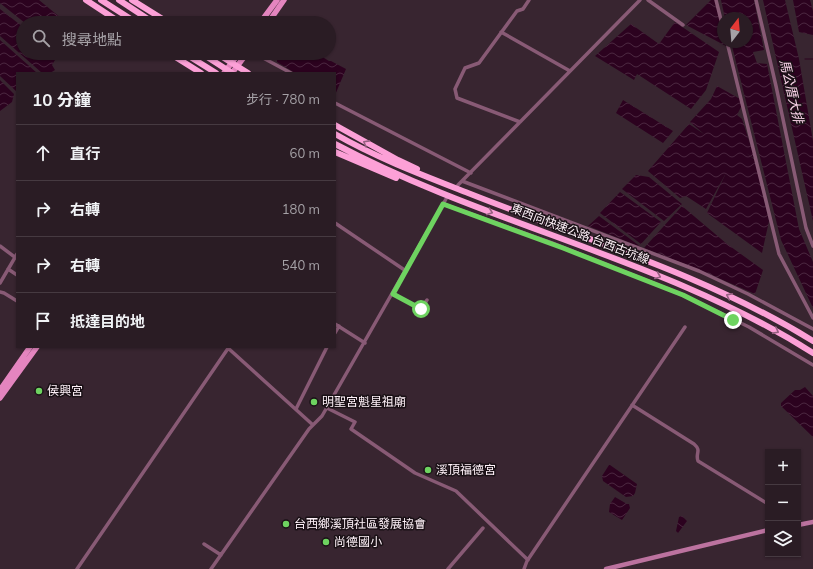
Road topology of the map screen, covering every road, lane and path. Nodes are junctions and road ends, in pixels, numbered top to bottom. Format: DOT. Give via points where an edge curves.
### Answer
graph roads {
  1 [pos="86,0"];
  2 [pos="101,0"];
  3 [pos="119,0"];
  4 [pos="132,0"];
  5 [pos="277,0"];
  6 [pos="284,0"];
  7 [pos="530,0"];
  8 [pos="640,0"];
  9 [pos="648,0"];
  10 [pos="716,0"];
  11 [pos="756,0"];
  12 [pos="719,12"];
  13 [pos="110,16"];
  14 [pos="126,16"];
  15 [pos="144,16"];
  16 [pos="158,16"];
  17 [pos="265,16"];
  18 [pos="273,16"];
  19 [pos="683,25"];
  20 [pos="501,32"];
  21 [pos="728,48"];
  22 [pos="180,60"];
  23 [pos="195,60"];
  24 [pos="212,60"];
  25 [pos="226,60"];
  26 [pos="236,60"];
  27 [pos="239,60"];
  28 [pos="267,60"];
  29 [pos="234,65"];
  30 [pos="199,72"];
  31 [pos="214,72"];
  32 [pos="225,72"];
  33 [pos="230,72"];
  34 [pos="232,72"];
  35 [pos="246,72"];
  36 [pos="290,72"];
  37 [pos="570,72"];
  38 [pos="336,104"];
  39 [pos="520,122"];
  40 [pos="336,126"];
  41 [pos="336,134"];
  42 [pos="336,145"];
  43 [pos="336,152"];
  44 [pos="471,173"];
  45 [pos="462,181"];
  46 [pos="458,185"];
  47 [pos="464,192"];
  48 [pos="446,199"];
  49 [pos="462,202"];
  50 [pos="443,204"];
  51 [pos="336,224"];
  52 [pos="0,246"];
  53 [pos="813,246"];
  54 [pos="16,256"];
  55 [pos="8,269"];
  56 [pos="406,271"];
  57 [pos="16,275"];
  58 [pos="0,283"];
  59 [pos="0,292"];
  60 [pos="393,294"];
  61 [pos="16,300"];
  62 [pos="427,300"];
  63 [pos="813,318"];
  64 [pos="337,325"];
  65 [pos="685,327"];
  66 [pos="813,329"];
  67 [pos="813,341"];
  68 [pos="365,343"];
  69 [pos="29,348"];
  70 [pos="36,348"];
  71 [pos="228,348"];
  72 [pos="326,348"];
  73 [pos="813,353"];
  74 [pos="813,365"];
  75 [pos="0,390"];
  76 [pos="0,398"];
  77 [pos="632,405"];
  78 [pos="327,408"];
  79 [pos="296,409"];
  80 [pos="313,425"];
  81 [pos="765,502"];
  82 [pos="813,522"];
  83 [pos="801,524"];
  84 [pos="483,528"];
  85 [pos="765,531"];
  86 [pos="204,544"];
  87 [pos="221,555"];
  88 [pos="528,560"];
  89 [pos="77,569"];
  90 [pos="211,569"];
  91 [pos="448,569"];
  92 [pos="524,569"];
  93 [pos="606,569"];
  1 -- 13 [label="highway"];
  2 -- 14 [label="highway"];
  3 -- 15 [label="highway"];
  4 -- 16 [label="highway"];
  5 -- 17 [label="main road"];
  6 -- 18 [label="main road"];
  7 -- 20 [label="street" via="523,9 517,11"];
  8 -- 37 [label="street"];
  9 -- 19 [label="street"];
  10 -- 12 [label="street"];
  11 -- 53 [label="street" via="806,228"];
  20 -- 37 [label="street"];
  20 -- 39 [label="street" via="479,63 465,68 455,88 456,95 457,98"];
  21 -- 63 [label="street" via="779,254"];
  22 -- 30 [label="highway"];
  23 -- 31 [label="highway"];
  24 -- 33 [label="highway, bridge"];
  25 -- 29 [label="highway"];
  26 -- 29 [label="main road"];
  27 -- 29 [label="main road"];
  28 -- 36 [label="street"];
  29 -- 32 [label="main road"];
  29 -- 34 [label="main road"];
  29 -- 35 [label="highway"];
  37 -- 39 [label="street"];
  38 -- 44 [label="street"];
  39 -- 44 [label="street"];
  47 -- 40 [label="highway, one-way" via="398,160"];
  41 -- 47 [label="highway, 東西向快速公路 台西古坑線" via="406,169"];
  42 -- 49 [label="highway, 東西向快速公路 台西古坑線"];
  43 -- 49 [label="highway"];
  44 -- 45 [label="street"];
  45 -- 46 [label="street"];
  45 -- 66 [label="street" via="699,271"];
  67 -- 47 [label="highway, 東西向快速公路 台西古坑線, one-way" via="789,326 711,288 626,252"];
  48 -- 50 [label="street"];
  49 -- 73 [label="highway, 東西向快速公路 台西古坑線, one-way" via="641,269 718,301"];
  50 -- 56 [label="street"];
  50 -- 74 [label="street" via="683,295 749,327"];
  51 -- 56 [label="street"];
  52 -- 54 [label="street"];
  54 -- 55 [label="street"];
  55 -- 57 [label="street"];
  55 -- 58 [label="street"];
  56 -- 60 [label="street"];
  59 -- 61 [label="street"];
  60 -- 62 [label="street" via="421,309"];
  60 -- 68 [label="street"];
  64 -- 68 [label="street"];
  65 -- 77 [label="street"];
  68 -- 78 [label="street"];
  69 -- 75 [label="main road"];
  70 -- 76 [label="main road"];
  71 -- 79 [label="street"];
  71 -- 89 [label="street"];
  72 -- 79 [label="street"];
  77 -- 81 [label="street" via="698,447 698,461"];
  77 -- 88 [label="street"];
  78 -- 80 [label="street"];
  78 -- 88 [label="street" via="355,422 351,430 388,456 415,473 456,491"];
  79 -- 80 [label="street"];
  80 -- 87 [label="street"];
  82 -- 83 [label="street"];
  84 -- 91 [label="street"];
  85 -- 93 [label="street"];
  86 -- 87 [label="street"];
  87 -- 90 [label="street"];
  88 -- 92 [label="street"];
}
